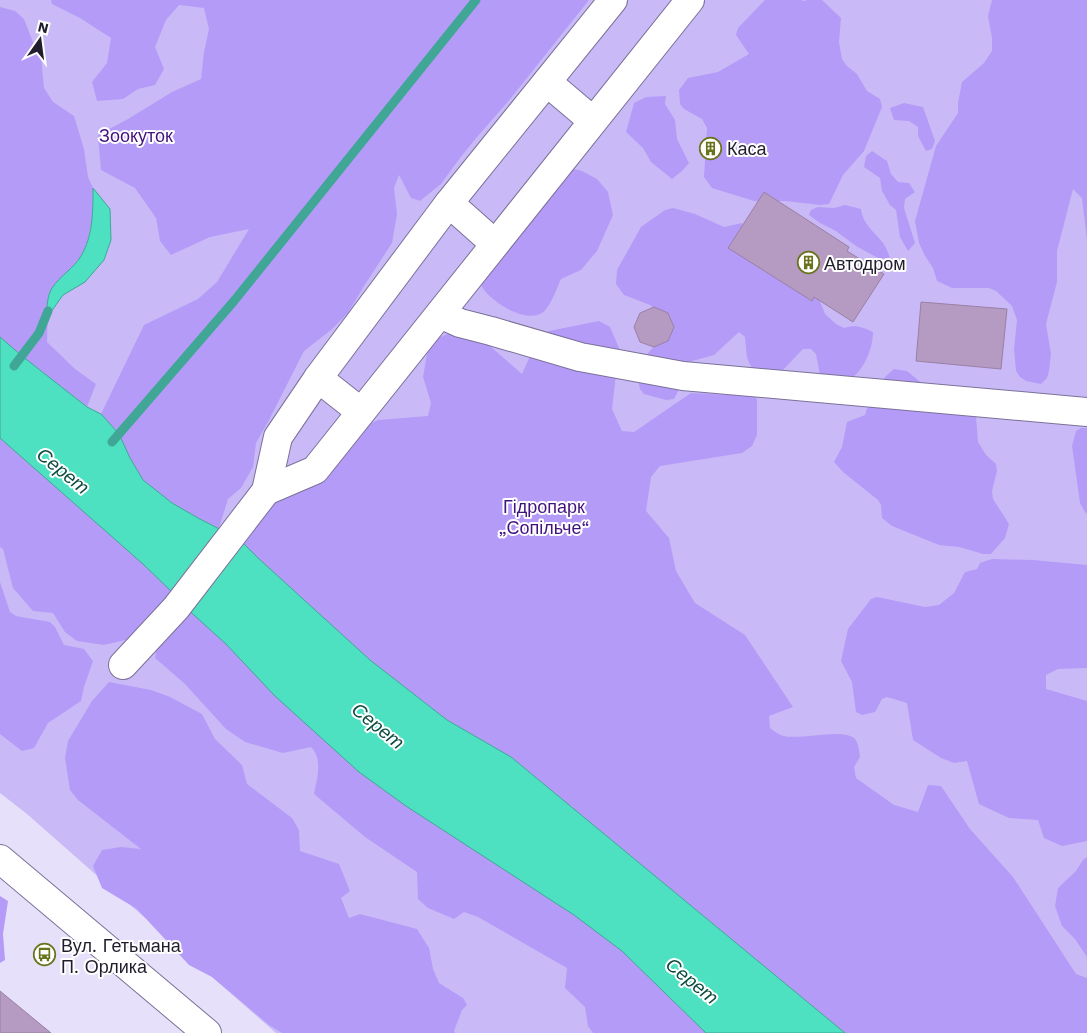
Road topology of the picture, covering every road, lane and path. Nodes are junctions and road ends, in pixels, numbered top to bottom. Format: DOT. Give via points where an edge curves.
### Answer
graph roads {
  1 [pos="614,0"];
  2 [pos="690,0"];
  3 [pos="547,82"];
  4 [pos="592,121"];
  5 [pos="449,203"];
  6 [pos="496,244"];
  7 [pos="440,314"];
  8 [pos="318,378"];
  9 [pos="361,412"];
  10 [pos="1087,412"];
  11 [pos="266,491"];
  12 [pos="124,665"];
  13 [pos="0,860"];
  14 [pos="207,1033"];
  1 -- 3 [label="street"];
  2 -- 4 [label="street"];
  3 -- 4 [label="street"];
  3 -- 5 [label="street"];
  4 -- 6 [label="street"];
  5 -- 6 [label="street"];
  5 -- 8 [label="street"];
  6 -- 7 [label="street"];
  7 -- 9 [label="street"];
  7 -- 10 [label="street" via="460,323 580,357 683,376"];
  8 -- 9 [label="street"];
  8 -- 11 [label="street" via="278,437"];
  9 -- 11 [label="street" via="315,470"];
  11 -- 12 [label="street" via="176,608"];
  13 -- 14 [label="street"];
}
